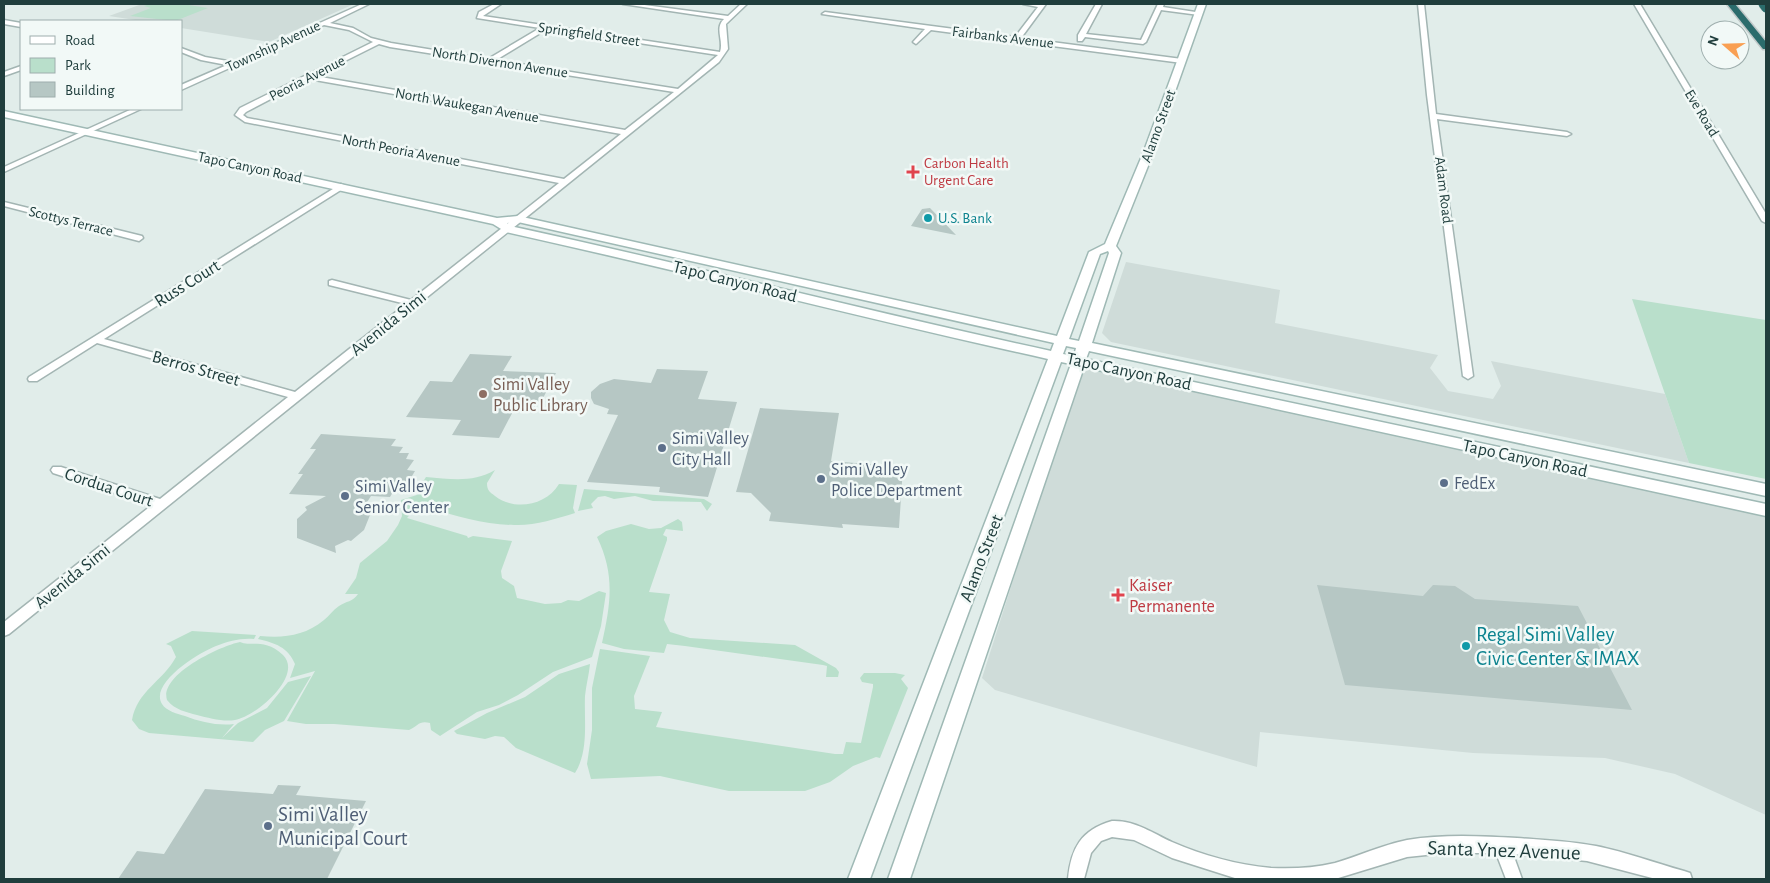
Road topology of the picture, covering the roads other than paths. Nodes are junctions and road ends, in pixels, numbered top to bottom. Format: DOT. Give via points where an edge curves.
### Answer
graph roads {
  1 [pos="366,4"];
  2 [pos="498,4"];
  3 [pos="626,4"];
  4 [pos="744,4"];
  5 [pos="1026,4"];
  6 [pos="1099,4"];
  7 [pos="1421,4"];
  8 [pos="1637,4"];
  9 [pos="1042,5"];
  10 [pos="1160,6"];
  11 [pos="1733,6"];
  12 [pos="1200,8"];
  13 [pos="825,14"];
  14 [pos="726,18"];
  15 [pos="4,22"];
  16 [pos="323,23"];
  17 [pos="20,25"];
  18 [pos="930,27"];
  19 [pos="545,28"];
  20 [pos="1082,35"];
  21 [pos="1018,39"];
  22 [pos="378,42"];
  23 [pos="916,42"];
  24 [pos="1077,46"];
  25 [pos="1766,47"];
  26 [pos="182,50"];
  27 [pos="723,54"];
  28 [pos="489,61"];
  29 [pos="1182,61"];
  30 [pos="234,64"];
  31 [pos="20,68"];
  32 [pos="4,74"];
  33 [pos="308,77"];
  34 [pos="182,88"];
  35 [pos="679,91"];
  36 [pos="135,110"];
  37 [pos="4,114"];
  38 [pos="239,116"];
  39 [pos="1433,116"];
  40 [pos="87,132"];
  41 [pos="627,133"];
  42 [pos="1566,134"];
  43 [pos="4,170"];
  44 [pos="565,182"];
  45 [pos="341,186"];
  46 [pos="4,204"];
  47 [pos="518,219"];
  48 [pos="1766,221"];
  49 [pos="501,225"];
  50 [pos="139,238"];
  51 [pos="1110,246"];
  52 [pos="332,283"];
  53 [pos="414,303"];
  54 [pos="96,340"];
  55 [pos="1059,348"];
  56 [pos="1081,353"];
  57 [pos="1468,376"];
  58 [pos="33,379"];
  59 [pos="296,396"];
  60 [pos="57,470"];
  61 [pos="1766,490"];
  62 [pos="161,504"];
  63 [pos="1766,510"];
  64 [pos="4,630"];
  65 [pos="1501,846"];
  66 [pos="1289,878"];
  67 [pos="859,879"];
  68 [pos="899,879"];
  69 [pos="1076,879"];
  70 [pos="1514,879"];
  71 [pos="1684,879"];
  1 -- 16 [label="street, Township Avenue"];
  2 -- 19 [label="street, Springfield Street" via="481,13 480,17"];
  3 -- 14 [label="street"];
  4 -- 14 [label="street"];
  5 -- 9 [label="street"];
  6 -- 20 [label="street"];
  7 -- 39 [label="street, Adam Road"];
  8 -- 48 [label="street, Eve Road"];
  9 -- 21 [label="street"];
  10 -- 12 [label="street"];
  10 -- 20 [label="street" via="1143,42"];
  11 -- 25 [label="highway"];
  12 -- 29 [label="main road, Alamo Street"];
  13 -- 18 [label="street, Fairbanks Avenue"];
  14 -- 27 [label="street" via="721,28 726,44"];
  15 -- 17 [label="street"];
  16 -- 22 [label="street, North Divernon Avenue" via="351,28"];
  16 -- 30 [label="street, Township Avenue"];
  18 -- 21 [label="street, Fairbanks Avenue"];
  18 -- 23 [label="street"];
  19 -- 27 [label="street, Springfield Street"];
  19 -- 28 [label="street"];
  20 -- 24 [label="street"];
  21 -- 24 [label="street, Fairbanks Avenue"];
  22 -- 28 [label="street, North Divernon Avenue"];
  22 -- 33 [label="street, Peoria Avenue"];
  24 -- 29 [label="street, Fairbanks Avenue"];
  26 -- 30 [label="street" via="203,59"];
  27 -- 35 [label="street"];
  28 -- 35 [label="street, North Divernon Avenue"];
  29 -- 51 [label="main road, Alamo Street"];
  30 -- 34 [label="street, Township Avenue"];
  31 -- 32 [label="street"];
  33 -- 38 [label="street, Peoria Avenue" via="243,110"];
  33 -- 41 [label="street, North Waukegan Avenue"];
  35 -- 41 [label="street"];
  36 -- 40 [label="street"];
  37 -- 40 [label="main road, Tapo Canyon Road"];
  38 -- 44 [label="street, North Peoria Avenue" via="245,120"];
  39 -- 42 [label="street"];
  39 -- 57 [label="street, Adam Road"];
  40 -- 43 [label="street"];
  40 -- 45 [label="main road, Tapo Canyon Road"];
  41 -- 44 [label="street"];
  44 -- 47 [label="street"];
  45 -- 49 [label="main road, Tapo Canyon Road"];
  45 -- 54 [label="street, Russ Court"];
  46 -- 50 [label="street, Scottys Terrace"];
  47 -- 49 [label="main road, Tapo Canyon Road"];
  47 -- 55 [label="main road, Tapo Canyon Road"];
  49 -- 53 [label="street, Avenida Simi"];
  49 -- 55 [label="main road, Tapo Canyon Road" via="943,332"];
  51 -- 55 [label="main road, Alamo Street" via="1095,252"];
  51 -- 56 [label="main road, Alamo Street" via="1115,253"];
  52 -- 53 [label="street"];
  53 -- 59 [label="street, Avenida Simi"];
  54 -- 58 [label="street, Russ Court"];
  54 -- 59 [label="street, Berros Street"];
  55 -- 56 [label="main road, Tapo Canyon Road"];
  55 -- 67 [label="main road, Alamo Street"];
  56 -- 61 [label="main road, Tapo Canyon Road"];
  56 -- 63 [label="main road, Tapo Canyon Road"];
  56 -- 68 [label="main road, Alamo Street"];
  59 -- 62 [label="street, Avenida Simi"];
  60 -- 62 [label="street, Cordua Court"];
  62 -- 64 [label="street, Avenida Simi"];
  65 -- 66 [label="street, Santa Ynez Avenue" via="1455,844 1417,847 1334,871"];
  65 -- 70 [label="street"];
  65 -- 71 [label="street, Santa Ynez Avenue" via="1607,856"];
  66 -- 69 [label="street, Santa Ynez Avenue" via="1252,874 1216,865 1170,849 1133,830 1114,829 1089,840 1079,855"];
}
